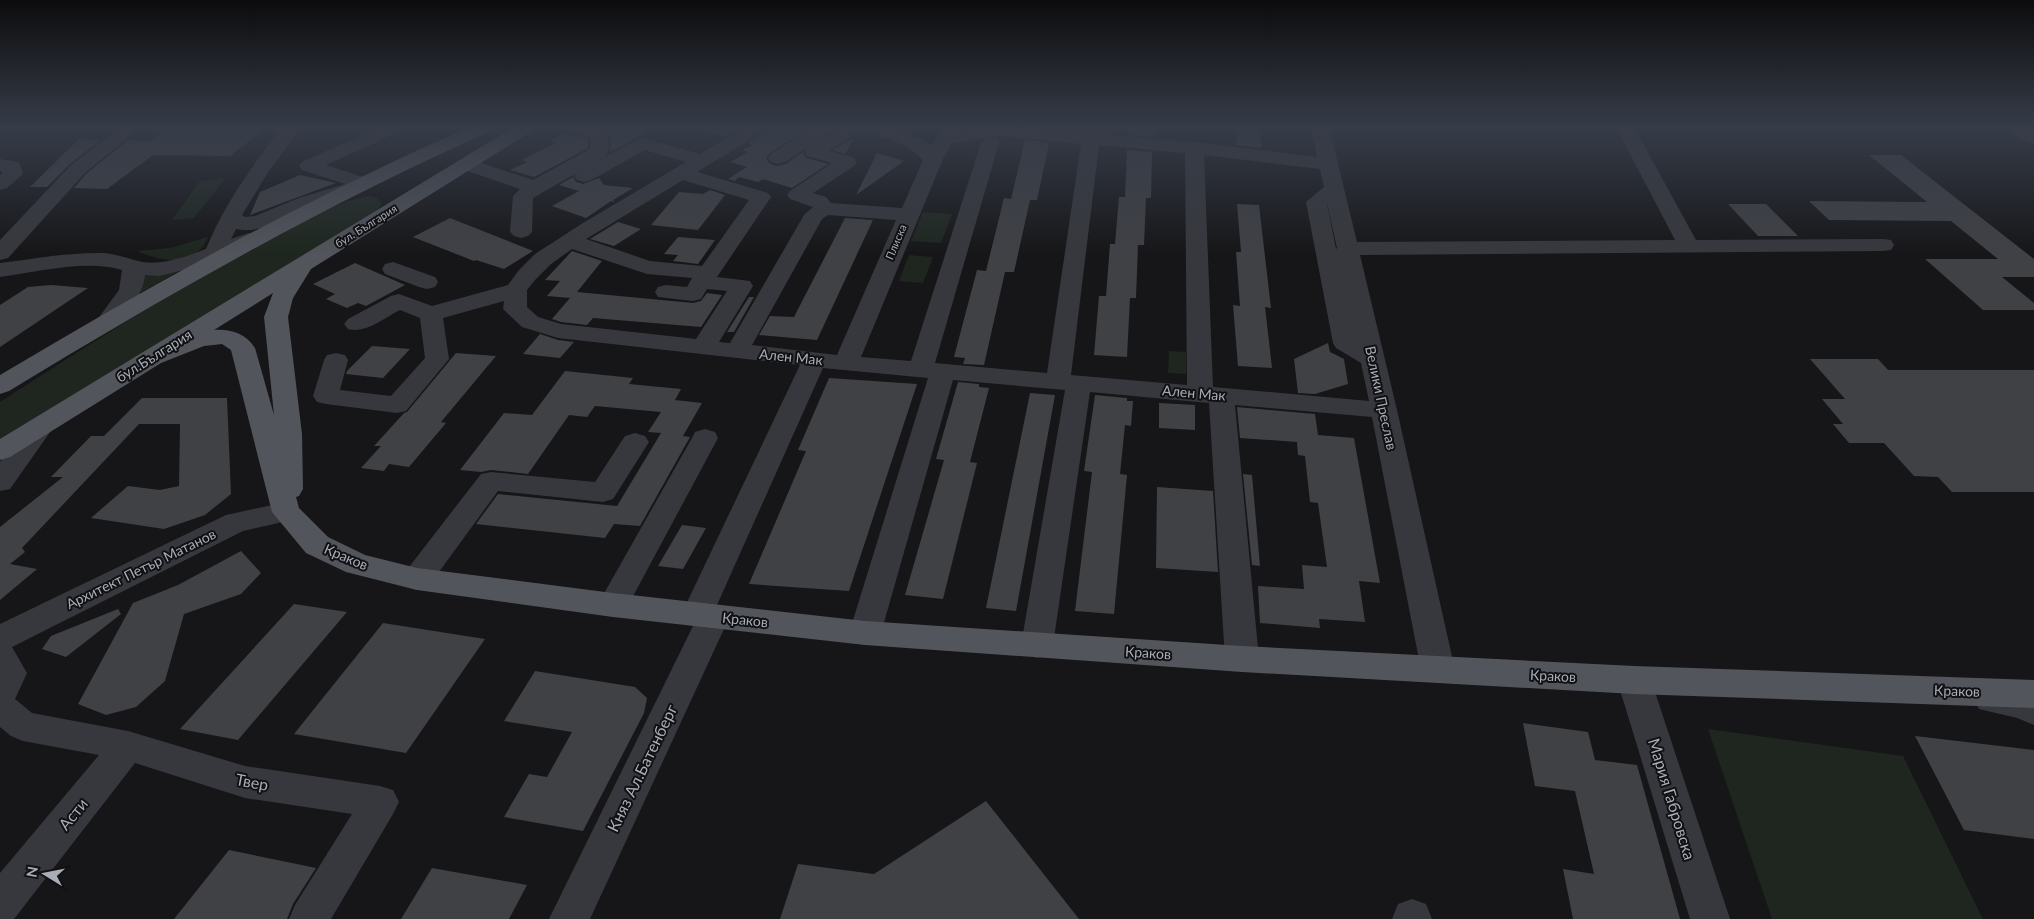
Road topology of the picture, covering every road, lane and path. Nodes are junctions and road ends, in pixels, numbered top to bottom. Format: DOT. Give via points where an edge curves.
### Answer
graph roads {
  1 [pos="12,170"];
  2 [pos="77,170"];
  3 [pos="260,170"];
  4 [pos="319,170"];
  5 [pos="390,170"];
  6 [pos="456,170"];
  7 [pos="484,170"];
  8 [pos="566,170"];
  9 [pos="595,170"];
  10 [pos="686,170"];
  11 [pos="698,170"];
  12 [pos="700,170"];
  13 [pos="835,170"];
  14 [pos="928,170"];
  15 [pos="983,170"];
  16 [pos="1088,170"];
  17 [pos="1196,170"];
  18 [pos="1329,170"];
  19 [pos="1648,170"];
  20 [pos="580,178"];
  21 [pos="0,184"];
  22 [pos="357,185"];
  23 [pos="535,187"];
  24 [pos="1333,189"];
  25 [pos="772,193"];
  26 [pos="824,209"];
  27 [pos="232,215"];
  28 [pos="908,215"];
  29 [pos="382,216"];
  30 [pos="521,232"];
  31 [pos="570,241"];
  32 [pos="1689,246"];
  33 [pos="1883,246"];
  34 [pos="1347,249"];
  35 [pos="0,253"];
  36 [pos="213,257"];
  37 [pos="308,262"];
  38 [pos="133,268"];
  39 [pos="393,269"];
  40 [pos="0,270"];
  41 [pos="516,290"];
  42 [pos="666,292"];
  43 [pos="399,301"];
  44 [pos="431,314"];
  45 [pos="109,320"];
  46 [pos="356,324"];
  47 [pos="703,347"];
  48 [pos="737,351"];
  49 [pos="149,359"];
  50 [pos="336,360"];
  51 [pos="815,360"];
  52 [pos="1373,360"];
  53 [pos="846,363"];
  54 [pos="932,370"];
  55 [pos="1069,382"];
  56 [pos="0,385"];
  57 [pos="1211,394"];
  58 [pos="1384,410"];
  59 [pos="42,425"];
  60 [pos="705,438"];
  61 [pos="635,442"];
  62 [pos="0,451"];
  63 [pos="0,482"];
  64 [pos="286,512"];
  65 [pos="417,579"];
  66 [pos="613,605"];
  67 [pos="705,616"];
  68 [pos="865,633"];
  69 [pos="0,638"];
  70 [pos="1037,645"];
  71 [pos="0,656"];
  72 [pos="1242,659"];
  73 [pos="1438,670"];
  74 [pos="1634,680"];
  75 [pos="1950,691"];
  76 [pos="2034,694"];
  77 [pos="0,695"];
  78 [pos="0,706"];
  79 [pos="2034,711"];
  80 [pos="128,746"];
  81 [pos="0,906"];
  82 [pos="309,919"];
  83 [pos="569,919"];
  84 [pos="1710,919"];
  1 -- 21 [label="street" via="12,174"];
  2 -- 35 [label="street"];
  3 -- 27 [label="street"];
  4 -- 22 [label="street"];
  5 -- 22 [label="main road"];
  6 -- 29 [label="main road, бул. България"];
  7 -- 23 [label="street"];
  8 -- 23 [label="street"];
  9 -- 20 [label="street"];
  10 -- 31 [label="street"];
  11 -- 31 [label="street" via="761,197 708,272 647,267"];
  12 -- 25 [label="street"];
  13 -- 26 [label="street" via="797,194 819,201"];
  14 -- 28 [label="street, Плиска"];
  15 -- 54 [label="street"];
  16 -- 55 [label="street"];
  17 -- 57 [label="street"];
  18 -- 24 [label="street, Велики Преслав"];
  19 -- 32 [label="street"];
  22 -- 27 [label="street" via="259,222 242,224"];
  22 -- 29 [label="main road" via="378,184 397,191 396,198"];
  22 -- 36 [label="main road"];
  23 -- 30 [label="street" via="523,196"];
  24 -- 34 [label="street, Велики Преслав"];
  24 -- 52 [label="street" via="1316,202 1344,343"];
  26 -- 28 [label="street"];
  26 -- 48 [label="street" via="814,215"];
  27 -- 36 [label="street"];
  28 -- 53 [label="street, Плиска"];
  29 -- 37 [label="main road, бул. България"];
  31 -- 41 [label="street" via="543,259"];
  32 -- 33 [label="street"];
  32 -- 34 [label="street"];
  34 -- 52 [label="street, Велики Преслав"];
  36 -- 38 [label="street" via="165,267"];
  36 -- 45 [label="main road"];
  37 -- 49 [label="main road, бул.България"];
  37 -- 64 [label="main road" via="276,309 289,434 290,477"];
  38 -- 40 [label="street" via="124,263 103,260"];
  38 -- 45 [label="street" via="135,276 130,292"];
  39 -- 43 [label="street" via="428,282"];
  41 -- 44 [label="street"];
  41 -- 47 [label="street, Ален Мак" via="515,309 530,322 558,331"];
  42 -- 47 [label="street" via="693,294 701,282 742,286"];
  43 -- 44 [label="street"];
  43 -- 46 [label="street"];
  44 -- 50 [label="street" via="437,359 397,405 326,396"];
  45 -- 56 [label="main road"];
  47 -- 48 [label="street, Ален Мак"];
  48 -- 51 [label="street, Ален Мак"];
  49 -- 59 [label="main road, бул.България"];
  49 -- 64 [label="main road, Краков" via="207,337 225,337 240,342"];
  51 -- 53 [label="street, Ален Мак"];
  51 -- 67 [label="street, Княз Ал.Батенберг"];
  52 -- 58 [label="street, Велики Преслав"];
  53 -- 54 [label="street, Ален Мак"];
  54 -- 55 [label="street, Ален Мак"];
  54 -- 68 [label="street"];
  55 -- 57 [label="street, Ален Мак"];
  55 -- 70 [label="street"];
  57 -- 58 [label="street, Ален Мак"];
  57 -- 72 [label="street"];
  58 -- 73 [label="street, Велики Преслав"];
  59 -- 62 [label="main road, бул.България"];
  59 -- 63 [label="street"];
  60 -- 66 [label="street"];
  61 -- 65 [label="street" via="602,492 491,481"];
  64 -- 65 [label="main road, Краков" via="317,545 357,564"];
  64 -- 69 [label="street, Архитект Петър Матанов" via="236,522"];
  65 -- 66 [label="main road, Краков"];
  66 -- 67 [label="main road, Краков"];
  67 -- 68 [label="main road, Краков"];
  67 -- 83 [label="street, Княз Ал.Батенберг"];
  68 -- 70 [label="main road, Краков"];
  70 -- 72 [label="main road, Краков"];
  71 -- 77 [label="street" via="10,673"];
  72 -- 73 [label="main road, Краков"];
  73 -- 74 [label="main road, Краков"];
  74 -- 75 [label="main road, Краков"];
  74 -- 84 [label="street, Мария Габровска"];
  75 -- 76 [label="main road, Краков"];
  75 -- 79 [label="street" via="2024,706"];
  78 -- 80 [label="street, Твер" via="23,726"];
  80 -- 81 [label="street, Асти"];
  80 -- 82 [label="street, Твер" via="245,782 380,802"];
}
